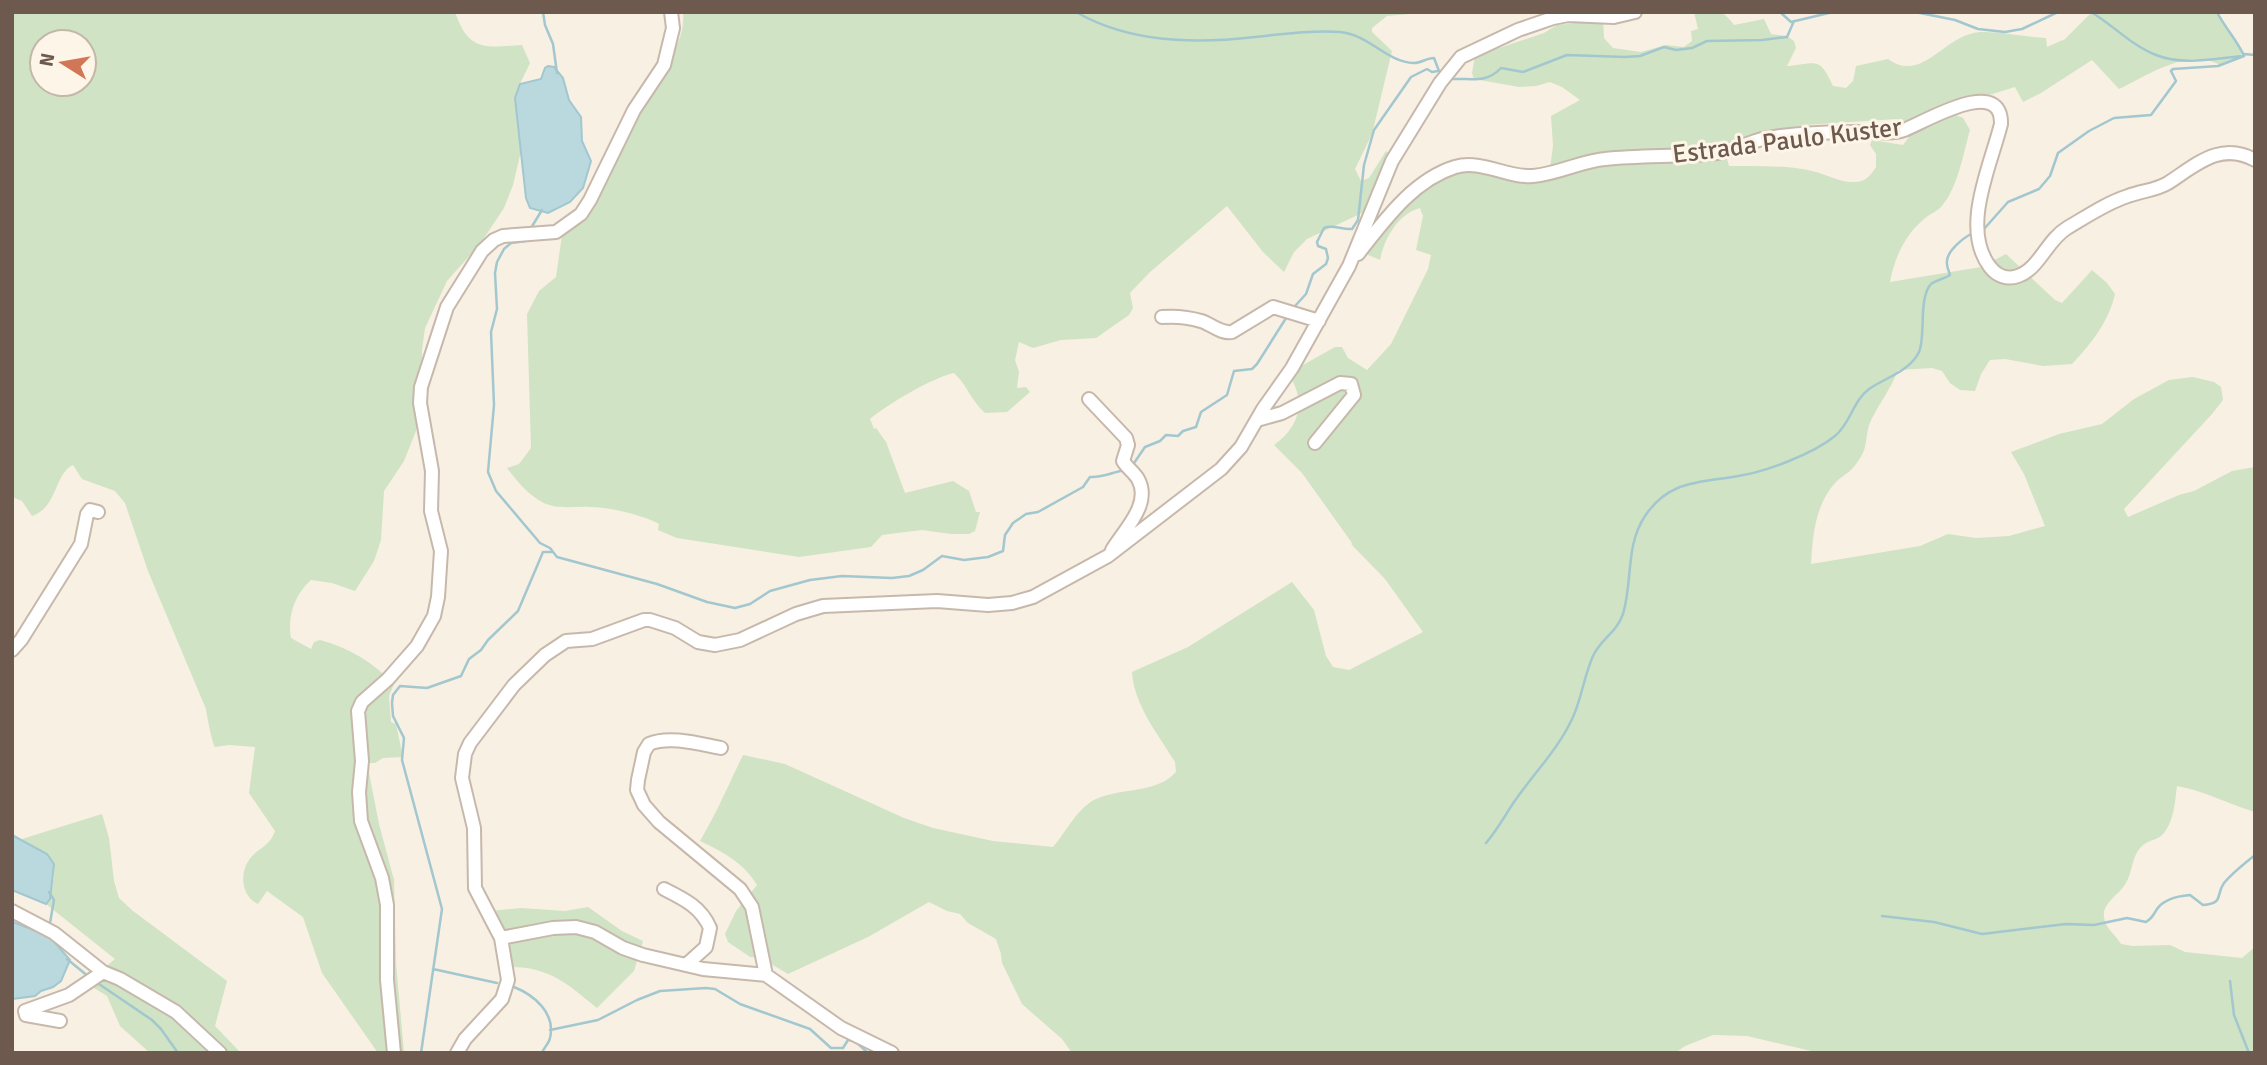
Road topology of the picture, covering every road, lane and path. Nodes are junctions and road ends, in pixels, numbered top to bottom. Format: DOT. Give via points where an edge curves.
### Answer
graph roads {
  1 [pos="671,12"];
  2 [pos="1635,12"];
  3 [pos="2255,160"];
  4 [pos="1349,266"];
  5 [pos="1161,317"];
  6 [pos="1319,321"];
  7 [pos="1089,399"];
  8 [pos="1257,420"];
  9 [pos="1315,443"];
  10 [pos="98,512"];
  11 [pos="1108,556"];
  12 [pos="12,650"];
  13 [pos="721,748"];
  14 [pos="664,889"];
  15 [pos="12,911"];
  16 [pos="501,938"];
  17 [pos="686,965"];
  18 [pos="103,972"];
  19 [pos="766,975"];
  20 [pos="60,1021"];
  21 [pos="220,1053"];
  22 [pos="394,1053"];
  23 [pos="457,1053"];
  24 [pos="892,1053"];
  1 -- 22 [label="street" via="673,29 664,65 634,110 581,214 556,232 503,236 482,251 447,307 423,378 419,403 432,471 431,512 441,551 438,597 434,615 416,646 358,711 361,821 387,905 387,980"];
  2 -- 4 [label="street" via="1553,18 1461,57 1392,161"];
  3 -- 4 [label="street, Estrada Paulo Kuster" via="2239,153 2221,154 2190,167 2167,184 2102,207 2054,236 2031,267 2010,278 1994,273 1980,249 1980,203 2001,124 2001,115 1983,102 1940,112 1894,133 1838,131 1784,136 1718,153 1604,159 1534,176 1470,164 1455,167 1427,182 1391,213"];
  4 -- 6 [label="street"];
  5 -- 6 [label="street" via="1203,321 1226,333 1273,307"];
  6 -- 8 [label="street"];
  7 -- 11 [label="street" via="1126,438 1123,461 1140,485 1138,509"];
  8 -- 9 [label="street" via="1282,414 1340,383 1351,384 1353,395"];
  8 -- 11 [label="street" via="1233,458"];
  10 -- 12 [label="street" via="87,514 76,553"];
  11 -- 16 [label="street" via="1033,597 1012,603 823,606 751,636 715,645 644,620 592,639 555,646 507,695 470,743 464,761 462,778 476,840 475,888"];
  13 -- 19 [label="street" via="669,741 649,744 638,790 659,822 740,889 752,906"];
  14 -- 17 [label="street" via="697,909 710,928 706,947"];
  15 -- 18 [label="street" via="54,933"];
  16 -- 17 [label="street" via="576,927 623,948"];
  16 -- 23 [label="street" via="508,980 505,992"];
  17 -- 19 [label="street"];
  18 -- 20 [label="street" via="69,995 25,1011 32,1017"];
  18 -- 21 [label="street" via="176,1012"];
  19 -- 24 [label="street" via="841,1028"];
}
